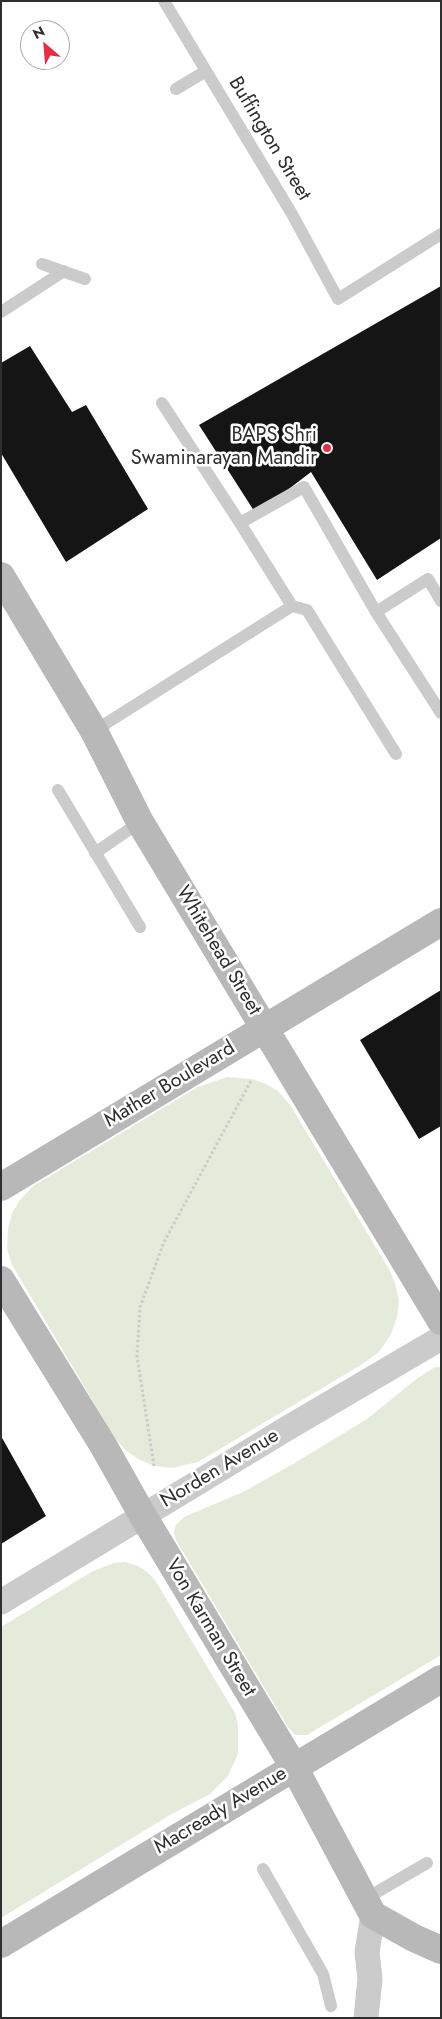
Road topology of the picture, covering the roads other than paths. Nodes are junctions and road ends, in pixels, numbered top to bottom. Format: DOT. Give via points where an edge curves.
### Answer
graph roads {
  1 [pos="164,1"];
  2 [pos="206,71"];
  3 [pos="176,90"];
  4 [pos="441,234"];
  5 [pos="42,264"];
  6 [pos="64,271"];
  7 [pos="85,279"];
  8 [pos="1,312"];
  9 [pos="162,403"];
  10 [pos="240,523"];
  11 [pos="1,576"];
  12 [pos="441,601"];
  13 [pos="292,606"];
  14 [pos="376,612"];
  15 [pos="441,713"];
  16 [pos="94,731"];
  17 [pos="396,754"];
  18 [pos="58,790"];
  19 [pos="140,822"];
  20 [pos="95,853"];
  21 [pos="441,922"];
  22 [pos="140,926"];
  23 [pos="265,1028"];
  24 [pos="1,1187"];
  25 [pos="1,1280"];
  26 [pos="441,1321"];
  27 [pos="441,1338"];
  28 [pos="143,1516"];
  29 [pos="1,1602"];
  30 [pos="441,1679"];
  31 [pos="294,1767"];
  32 [pos="427,1863"];
  33 [pos="264,1869"];
  34 [pos="369,1907"];
  35 [pos="1,1944"];
  36 [pos="441,1950"];
  37 [pos="331,2006"];
  38 [pos="366,2018"];
  1 -- 2 [label="lane, Buffington Street"];
  2 -- 3 [label="lane"];
  2 -- 4 [label="lane, Buffington Street" via="292,214 338,299"];
  5 -- 6 [label="lane"];
  6 -- 7 [label="lane"];
  6 -- 8 [label="lane"];
  9 -- 10 [label="lane"];
  10 -- 13 [label="lane"];
  10 -- 14 [label="lane" via="304,487"];
  11 -- 16 [label="street, Whitehead Street"];
  12 -- 14 [label="lane" via="428,579"];
  13 -- 16 [label="lane"];
  13 -- 17 [label="lane" via="307,610"];
  14 -- 15 [label="lane"];
  16 -- 19 [label="street, Whitehead Street"];
  18 -- 20 [label="lane"];
  19 -- 20 [label="lane"];
  19 -- 23 [label="street, Whitehead Street"];
  20 -- 22 [label="lane"];
  21 -- 23 [label="street, Mather Boulevard"];
  23 -- 24 [label="street, Mather Boulevard"];
  23 -- 26 [label="street, Whitehead Street"];
  25 -- 28 [label="street, Von Karman Street"];
  27 -- 28 [label="street, Norden Avenue"];
  28 -- 29 [label="street, Norden Avenue"];
  28 -- 31 [label="street, Von Karman Street"];
  30 -- 31 [label="street, Macready Avenue"];
  31 -- 34 [label="street, Von Karman Street"];
  31 -- 35 [label="street, Macready Avenue"];
  32 -- 34 [label="lane"];
  33 -- 37 [label="lane" via="323,1974"];
  34 -- 36 [label="street" via="414,1938"];
  34 -- 38 [label="street" via="366,1952 370,1979"];
}
